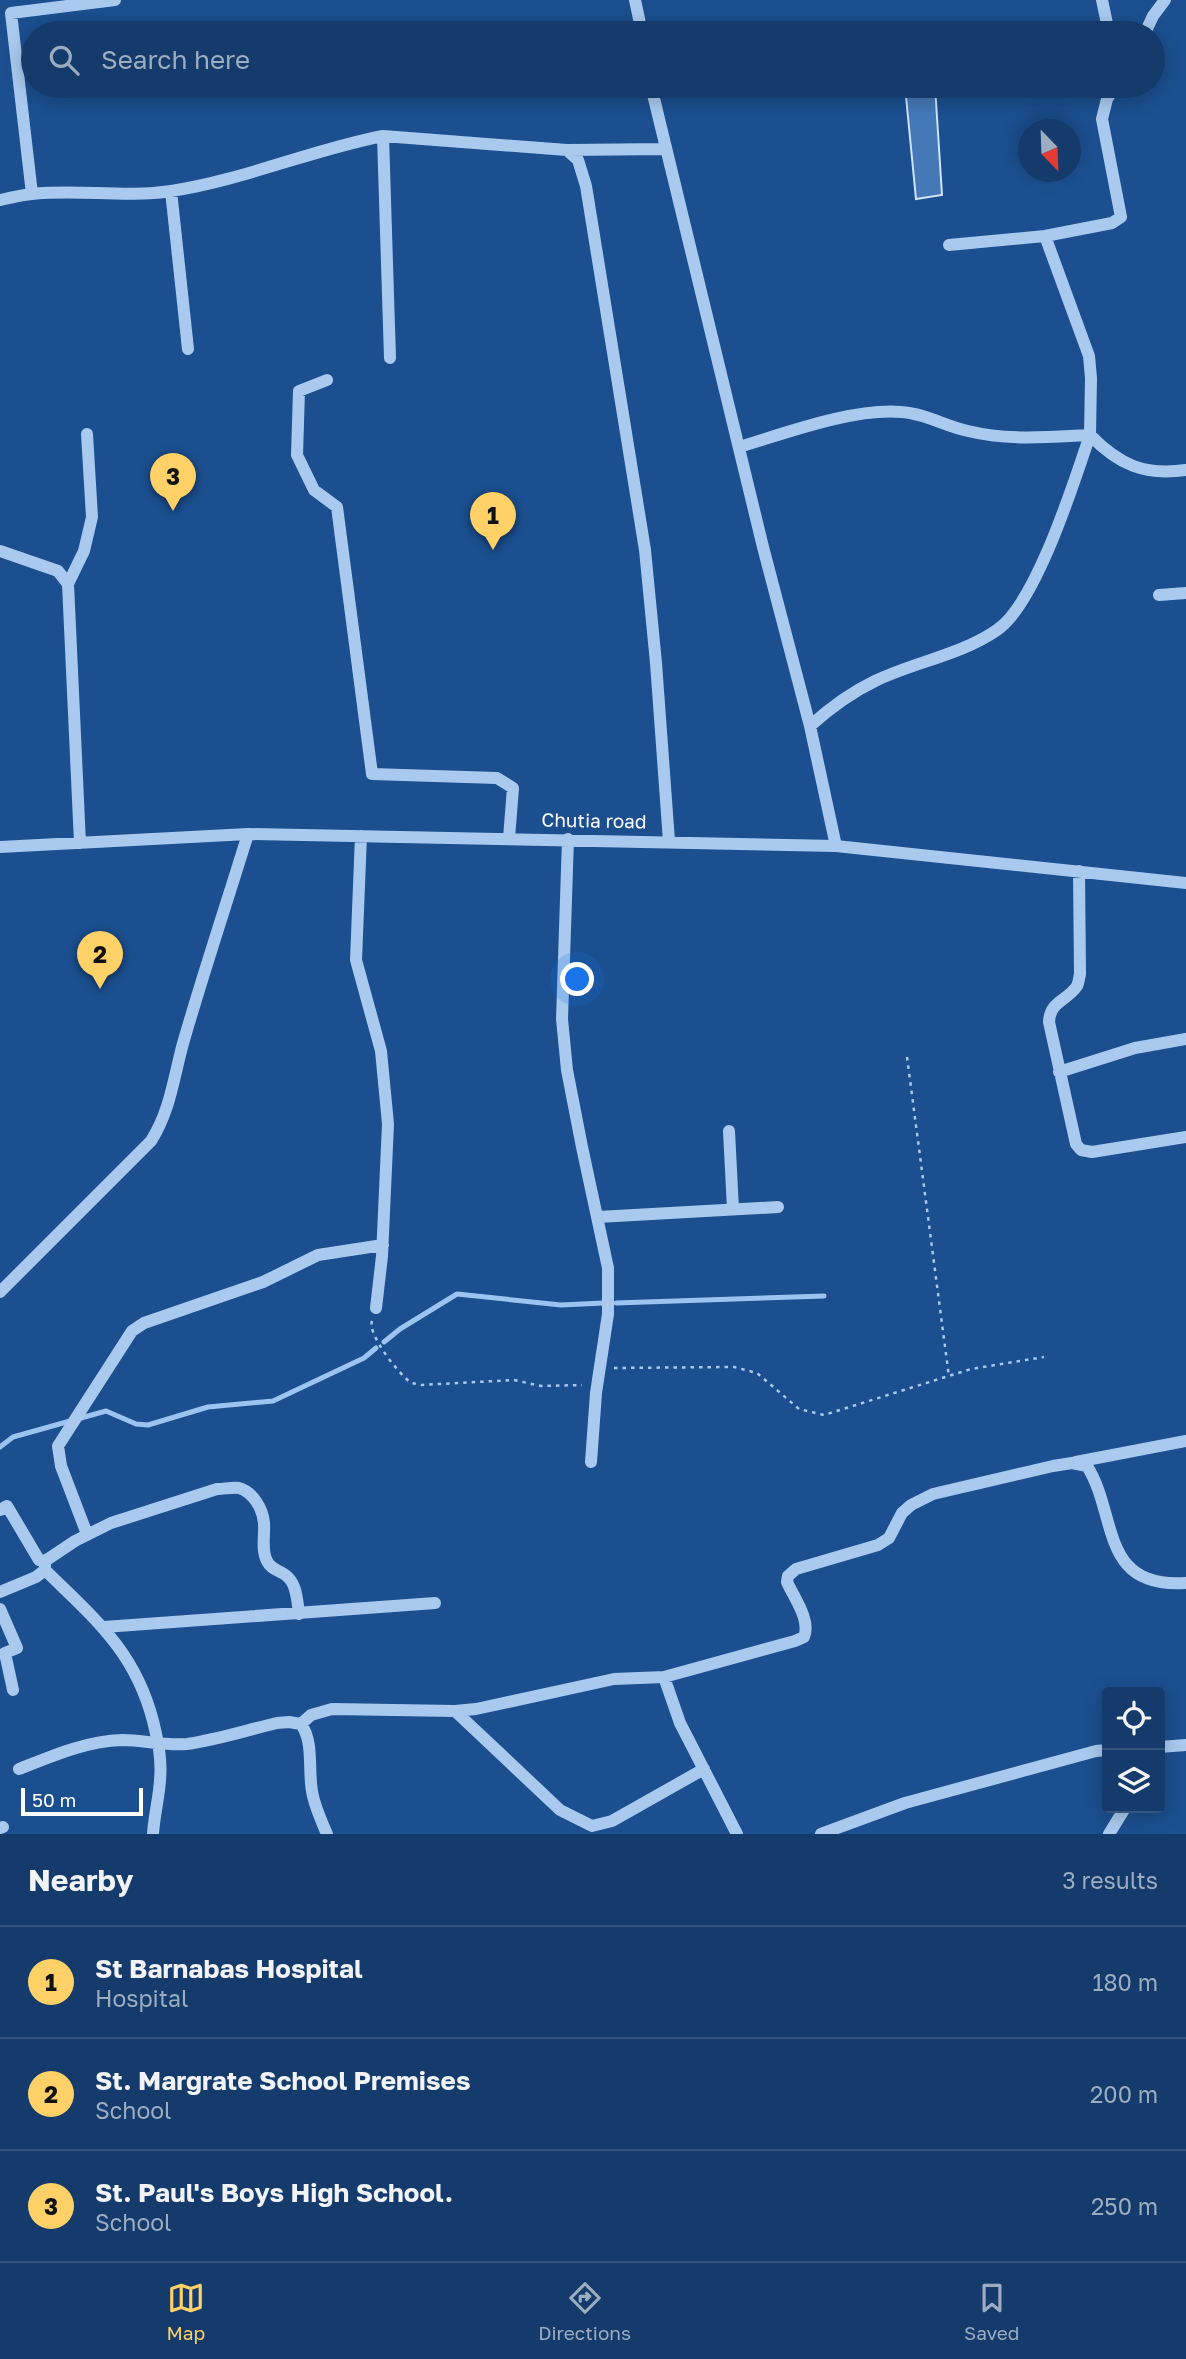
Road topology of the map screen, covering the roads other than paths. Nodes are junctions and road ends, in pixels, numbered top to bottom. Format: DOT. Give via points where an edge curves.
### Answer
graph roads {
  1 [pos="115,0"];
  2 [pos="635,0"];
  3 [pos="1102,0"];
  4 [pos="1165,0"];
  5 [pos="639,21"];
  6 [pos="1106,21"];
  7 [pos="1151,21"];
  8 [pos="654,98"];
  9 [pos="1108,98"];
  10 [pos="383,136"];
  11 [pos="666,149"];
  12 [pos="568,150"];
  13 [pos="171,191"];
  14 [pos="32,194"];
  15 [pos="0,200"];
  16 [pos="1045,236"];
  17 [pos="949,245"];
  18 [pos="188,349"];
  19 [pos="390,358"];
  20 [pos="327,380"];
  21 [pos="87,434"];
  22 [pos="1090,435"];
  23 [pos="739,447"];
  24 [pos="1186,470"];
  25 [pos="0,551"];
  26 [pos="68,584"];
  27 [pos="1186,593"];
  28 [pos="1159,595"];
  29 [pos="810,726"];
  30 [pos="248,834"];
  31 [pos="361,836"];
  32 [pos="509,838"];
  33 [pos="568,839"];
  34 [pos="669,841"];
  35 [pos="80,843"];
  36 [pos="836,846"];
  37 [pos="0,847"];
  38 [pos="1079,871"];
  39 [pos="1186,883"];
  40 [pos="1186,1040"];
  41 [pos="1059,1072"];
  42 [pos="729,1131"];
  43 [pos="1186,1137"];
  44 [pos="778,1207"];
  45 [pos="733,1209"];
  46 [pos="598,1217"];
  47 [pos="383,1245"];
  48 [pos="0,1292"];
  49 [pos="376,1308"];
  50 [pos="1186,1440"];
  51 [pos="590,1462"];
  52 [pos="1072,1463"];
  53 [pos="0,1510"];
  54 [pos="87,1534"];
  55 [pos="45,1565"];
  56 [pos="1186,1583"];
  57 [pos="0,1592"];
  58 [pos="435,1602"];
  59 [pos="0,1609"];
  60 [pos="299,1614"];
  61 [pos="104,1627"];
  62 [pos="664,1677"];
  63 [pos="13,1690"];
  64 [pos="455,1711"];
  65 [pos="301,1724"];
  66 [pos="159,1744"];
  67 [pos="1186,1745"];
  68 [pos="1165,1746"];
  69 [pos="1102,1750"];
  70 [pos="19,1769"];
  71 [pos="704,1769"];
  72 [pos="1122,1813"];
  73 [pos="594,1830"];
  74 [pos="837,1831"];
  75 [pos="153,1834"];
  76 [pos="327,1834"];
  77 [pos="737,1834"];
  78 [pos="821,1834"];
  79 [pos="1110,1834"];
  1 -- 14 [label="street" via="10,13"];
  2 -- 5 [label="street"];
  3 -- 6 [label="street"];
  4 -- 7 [label="street"];
  8 -- 11 [label="street"];
  9 -- 16 [label="street" via="1102,119 1121,217 1112,223"];
  10 -- 12 [label="street"];
  10 -- 13 [label="street"];
  10 -- 19 [label="street"];
  11 -- 12 [label="street"];
  11 -- 23 [label="street"];
  12 -- 34 [label="street" via="578,160 586,186 645,550"];
  13 -- 14 [label="street"];
  13 -- 18 [label="street"];
  14 -- 15 [label="street"];
  16 -- 17 [label="street"];
  16 -- 22 [label="street" via="1089,356"];
  20 -- 32 [label="street" via="299,391 298,455 314,490 337,507 372,774 497,778 513,788"];
  21 -- 26 [label="street" via="92,517 84,551"];
  22 -- 23 [label="street" via="1033,439 988,435 889,411 836,420"];
  22 -- 24 [label="street" via="1136,467 1164,473"];
  22 -- 29 [label="street" via="1038,572 1018,608 999,629 875,681 839,700"];
  23 -- 29 [label="street"];
  25 -- 26 [label="street" via="58,571"];
  26 -- 35 [label="street"];
  27 -- 28 [label="street"];
  29 -- 36 [label="street"];
  30 -- 31 [label="street, Chutia road"];
  30 -- 35 [label="street, Chutia road"];
  30 -- 48 [label="street" via="162,1125"];
  31 -- 32 [label="street, Chutia road"];
  31 -- 47 [label="street" via="356,960 381,1051 388,1124"];
  32 -- 33 [label="street, Chutia road"];
  33 -- 34 [label="street, Chutia road"];
  33 -- 46 [label="street" via="562,1019 567,1070"];
  34 -- 36 [label="street, Chutia road"];
  35 -- 37 [label="street, Chutia road"];
  36 -- 38 [label="street, Chutia road"];
  38 -- 39 [label="street, Chutia road"];
  38 -- 41 [label="street" via="1080,974 1077,985 1049,1013"];
  40 -- 41 [label="street" via="1135,1048"];
  41 -- 43 [label="street" via="1081,1150"];
  42 -- 45 [label="street"];
  44 -- 45 [label="street"];
  45 -- 46 [label="street"];
  46 -- 51 [label="street" via="608,1268 608,1314"];
  47 -- 49 [label="street"];
  47 -- 54 [label="street" via="318,1255 262,1282 132,1331 58,1446"];
  50 -- 52 [label="street"];
  52 -- 56 [label="street" via="1087,1466 1093,1476 1119,1556 1146,1577"];
  52 -- 62 [label="street" via="933,1494 911,1505 889,1538 878,1545 796,1569 788,1576 805,1623 804,1637"];
  53 -- 55 [label="street" via="7,1506"];
  54 -- 55 [label="street"];
  54 -- 60 [label="street" via="217,1489 239,1488 260,1506 264,1554 268,1565 294,1585"];
  55 -- 57 [label="street" via="36,1577"];
  55 -- 61 [label="street"];
  58 -- 60 [label="street"];
  59 -- 63 [label="street" via="17,1648 5,1653"];
  60 -- 61 [label="street"];
  61 -- 66 [label="street" via="127,1657 141,1686"];
  62 -- 64 [label="street" via="614,1679"];
  62 -- 71 [label="street" via="680,1723"];
  64 -- 65 [label="street" via="332,1709 311,1715"];
  64 -- 73 [label="street" via="560,1810"];
  65 -- 66 [label="street" via="276,1723 187,1744"];
  65 -- 76 [label="street" via="308,1743 312,1792"];
  66 -- 70 [label="street" via="95,1743"];
  66 -- 75 [label="street"];
  67 -- 68 [label="street"];
  69 -- 74 [label="street" via="905,1803"];
  71 -- 73 [label="street"];
  71 -- 77 [label="street"];
  72 -- 79 [label="street"];
  74 -- 78 [label="street"];
}
